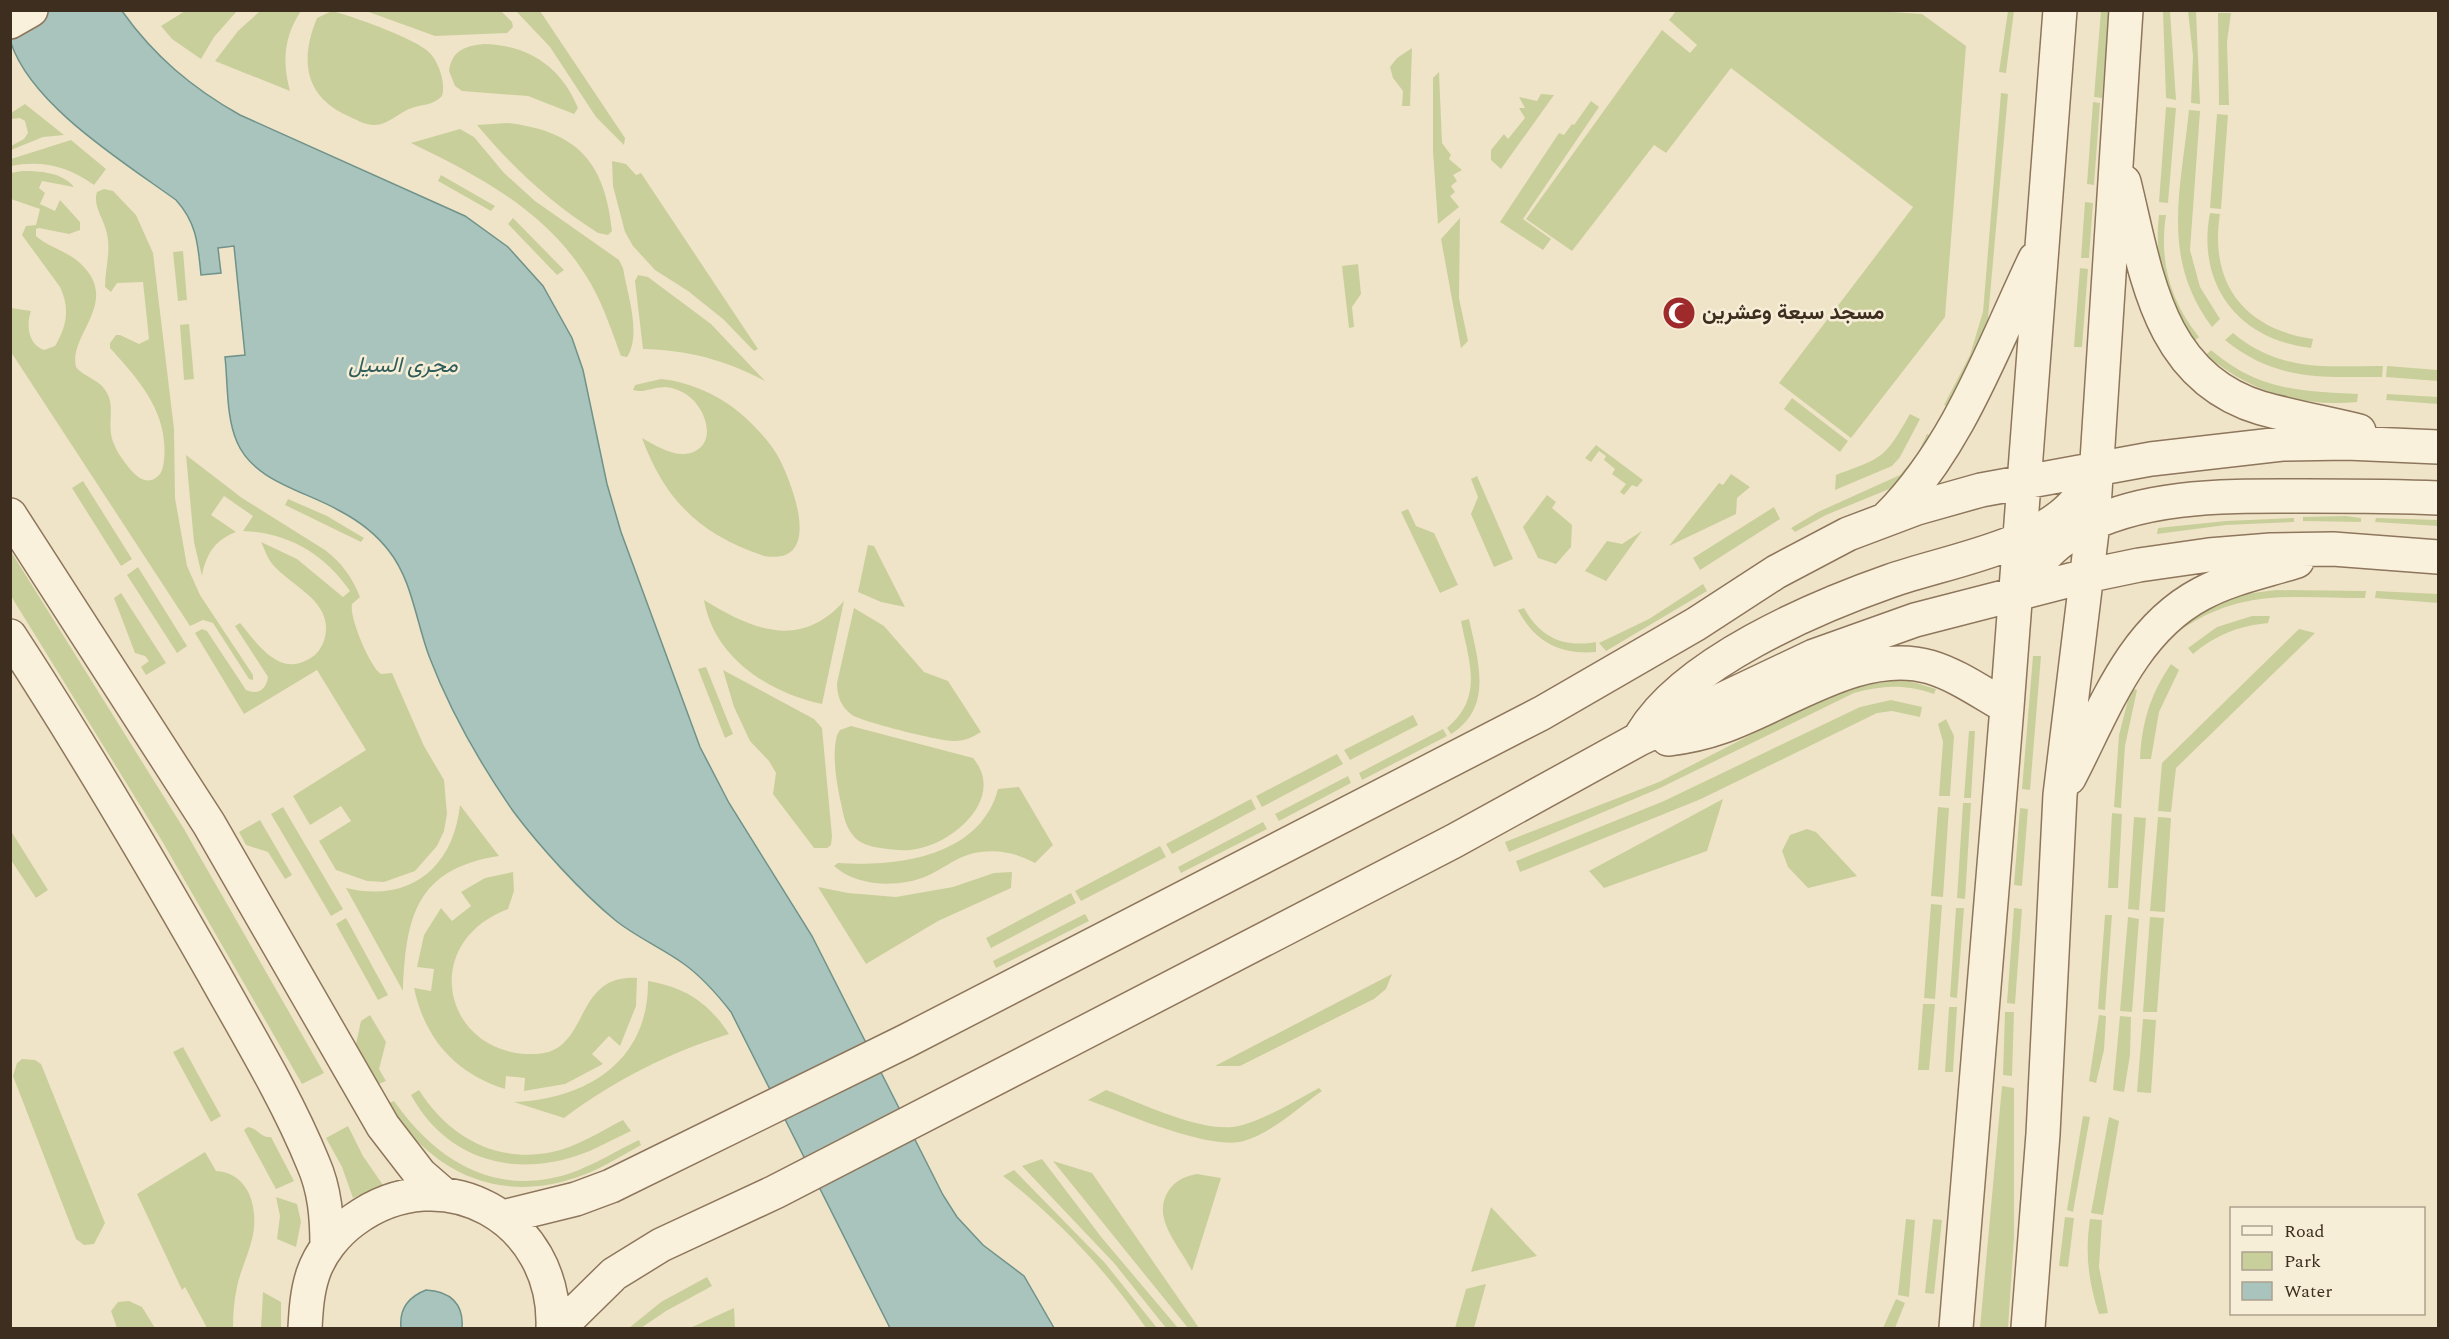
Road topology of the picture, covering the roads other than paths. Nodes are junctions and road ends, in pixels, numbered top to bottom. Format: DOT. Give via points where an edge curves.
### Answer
graph roads {
  1 [pos="31,10"];
  2 [pos="2060,10"];
  3 [pos="2126,10"];
  4 [pos="10,22"];
  5 [pos="2116,153"];
  6 [pos="2044,241"];
  7 [pos="2426,446"];
  8 [pos="2096,470"];
  9 [pos="2025,481"];
  10 [pos="2439,498"];
  11 [pos="10,515"];
  12 [pos="1886,519"];
  13 [pos="2093,523"];
  14 [pos="2019,540"];
  15 [pos="2333,549"];
  16 [pos="2439,557"];
  17 [pos="2086,576"];
  18 [pos="2016,594"];
  19 [pos="10,636"];
  20 [pos="2007,708"];
  21 [pos="1639,740"];
  22 [pos="2060,795"];
  23 [pos="442,1194"];
  24 [pos="503,1217"];
  25 [pos="327,1247"];
  26 [pos="305,1329"];
  27 [pos="553,1329"];
  28 [pos="559,1329"];
  29 [pos="1956,1329"];
  30 [pos="2028,1329"];
  1 -- 4 [label="street"];
  2 -- 6 [label="street"];
  3 -- 5 [label="street"];
  5 -- 7 [label="street" via="2157,311 2187,361 2233,396 2260,407"];
  5 -- 8 [label="street"];
  6 -- 9 [label="street"];
  6 -- 12 [label="street" via="1942,451"];
  7 -- 8 [label="street" via="2282,444 2217,450"];
  8 -- 9 [label="street"];
  8 -- 13 [label="street"];
  8 -- 14 [label="street" via="2073,505 2039,531"];
  9 -- 12 [label="street" via="1949,498"];
  9 -- 14 [label="street"];
  10 -- 13 [label="street" via="2207,498 2138,509"];
  11 -- 23 [label="street" via="209,824 383,1126 400,1152"];
  12 -- 24 [label="street" via="1811,552 1542,713 906,1041 611,1186"];
  13 -- 17 [label="street"];
  13 -- 18 [label="street" via="2040,559"];
  14 -- 18 [label="street"];
  14 -- 21 [label="street" via="1858,593 1767,635 1671,698"];
  15 -- 16 [label="street"];
  15 -- 17 [label="street" via="2209,555"];
  15 -- 22 [label="street" via="2203,592 2155,628 2129,664"];
  17 -- 18 [label="street"];
  17 -- 22 [label="street"];
  18 -- 20 [label="street"];
  18 -- 21 [label="street" via="1864,636 1765,678"];
  19 -- 25 [label="street" via="174,903 302,1138 322,1191"];
  20 -- 21 [label="street" via="1929,666 1895,662 1854,670 1705,732 1668,740"];
  20 -- 29 [label="street"];
  21 -- 28 [label="street" via="1454,841 946,1104 637,1258 592,1293"];
  22 -- 30 [label="street" via="2043,1134"];
  23 -- 24 [label="street" via="484,1206"];
  23 -- 25 [label="street" via="416,1194 366,1211"];
  24 -- 27 [label="street" via="539,1257 549,1281"];
  25 -- 26 [label="street" via="313,1273 306,1300"];
}
